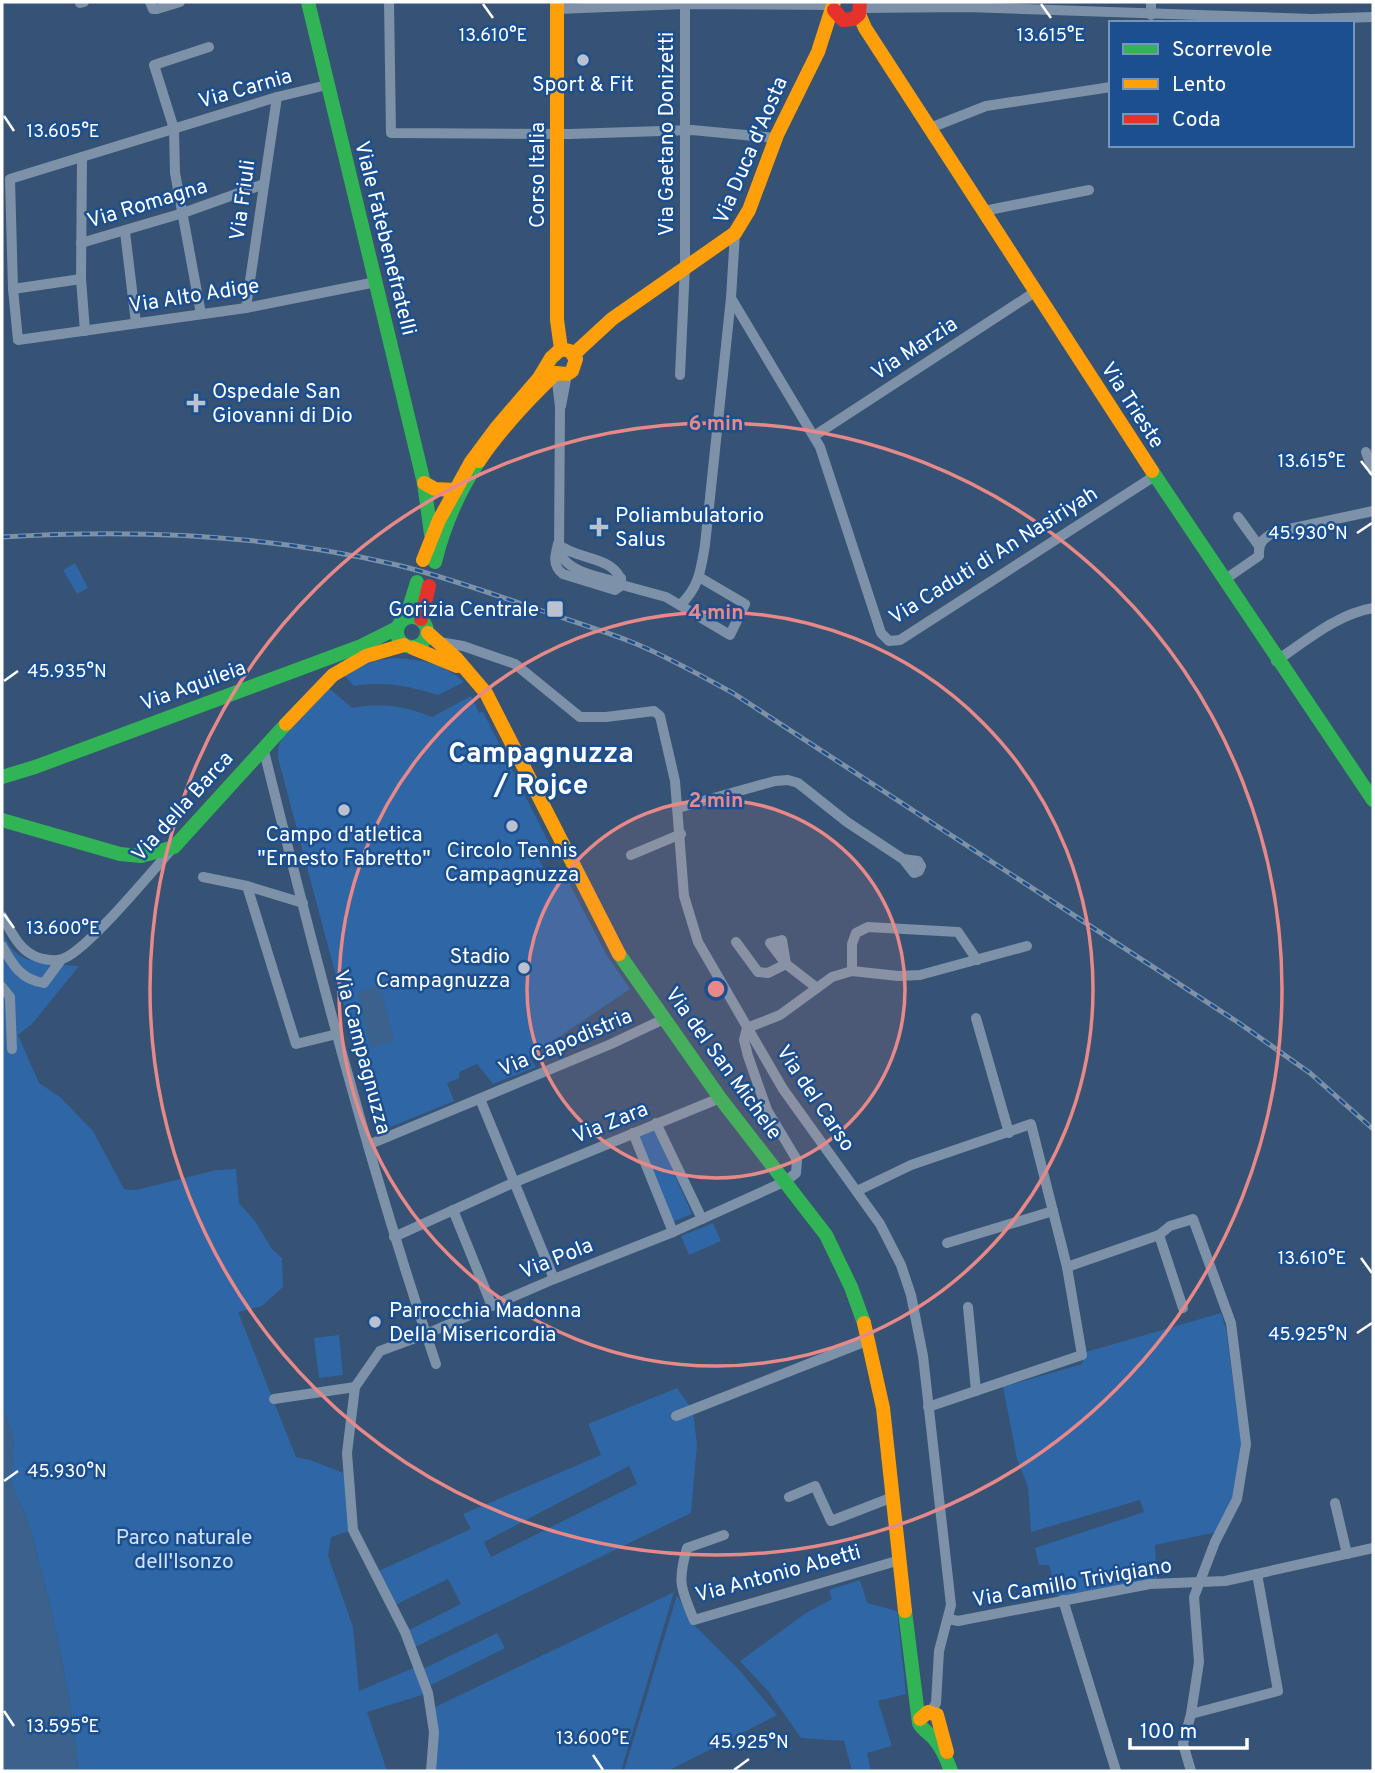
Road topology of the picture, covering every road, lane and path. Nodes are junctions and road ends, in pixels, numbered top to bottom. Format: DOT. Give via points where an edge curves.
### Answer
graph roads {
  1 [pos="150,2"];
  2 [pos="180,2"];
  3 [pos="308,2"];
  4 [pos="389,2"];
  5 [pos="1151,2"];
  6 [pos="685,3"];
  7 [pos="557,5"];
  8 [pos="847,13"];
  9 [pos="1151,15"];
  10 [pos="1373,17"];
  11 [pos="209,47"];
  12 [pos="327,85"];
  13 [pos="1109,87"];
  14 [pos="277,97"];
  15 [pos="930,128"];
  16 [pos="174,129"];
  17 [pos="685,131"];
  18 [pos="558,133"];
  19 [pos="776,138"];
  20 [pos="82,157"];
  21 [pos="264,184"];
  22 [pos="1089,190"];
  23 [pos="984,211"];
  24 [pos="183,213"];
  25 [pos="125,232"];
  26 [pos="735,233"];
  27 [pos="81,243"];
  28 [pos="685,266"];
  29 [pos="81,279"];
  30 [pos="376,282"];
  31 [pos="13,289"];
  32 [pos="1035,292"];
  33 [pos="731,298"];
  34 [pos="246,308"];
  35 [pos="201,314"];
  36 [pos="136,323"];
  37 [pos="85,331"];
  38 [pos="567,350"];
  39 [pos="558,369"];
  40 [pos="680,375"];
  41 [pos="557,393"];
  42 [pos="531,396"];
  43 [pos="560,407"];
  44 [pos="814,436"];
  45 [pos="1367,452"];
  46 [pos="1373,471"];
  47 [pos="1153,477"];
  48 [pos="424,483"];
  49 [pos="456,490"];
  50 [pos="1373,511"];
  51 [pos="1238,517"];
  52 [pos="431,534"];
  53 [pos="1259,546"];
  54 [pos="699,577"];
  55 [pos="1224,580"];
  56 [pos="423,584"];
  57 [pos="680,605"];
  58 [pos="1373,608"];
  59 [pos="408,622"];
  60 [pos="433,638"];
  61 [pos="408,646"];
  62 [pos="1276,661"];
  63 [pos="468,671"];
  64 [pos="263,747"];
  65 [pos="2,777"];
  66 [pos="1373,800"];
  67 [pos="678,808"];
  68 [pos="2,820"];
  69 [pos="681,836"];
  70 [pos="174,847"];
  71 [pos="631,855"];
  72 [pos="903,859"];
  73 [pos="203,877"];
  74 [pos="247,886"];
  75 [pos="303,903"];
  76 [pos="2,916"];
  77 [pos="736,942"];
  78 [pos="2,946"];
  79 [pos="1027,946"];
  80 [pos="61,960"];
  81 [pos="977,960"];
  82 [pos="852,971"];
  83 [pos="2,986"];
  84 [pos="817,988"];
  85 [pos="976,1018"];
  86 [pos="664,1019"];
  87 [pos="747,1028"];
  88 [pos="337,1034"];
  89 [pos="12,1049"];
  90 [pos="720,1098"];
  91 [pos="480,1099"];
  92 [pos="656,1123"];
  93 [pos="633,1133"];
  94 [pos="1009,1133"];
  95 [pos="368,1145"];
  96 [pos="786,1181"];
  97 [pos="515,1182"];
  98 [pos="857,1191"];
  99 [pos="453,1210"];
  100 [pos="1053,1211"];
  101 [pos="702,1219"];
  102 [pos="673,1232"];
  103 [pos="1159,1235"];
  104 [pos="394,1237"];
  105 [pos="947,1243"];
  106 [pos="1067,1267"];
  107 [pos="554,1279"];
  108 [pos="492,1306"];
  109 [pos="968,1307"];
  110 [pos="1183,1308"];
  111 [pos="426,1334"];
  112 [pos="869,1340"];
  113 [pos="436,1364"];
  114 [pos="355,1387"];
  115 [pos="975,1391"];
  116 [pos="275,1399"];
  117 [pos="928,1407"];
  118 [pos="676,1416"];
  119 [pos="789,1497"];
  120 [pos="893,1497"];
  121 [pos="1335,1503"];
  122 [pos="724,1535"];
  123 [pos="1373,1548"];
  124 [pos="1347,1554"];
  125 [pos="900,1560"];
  126 [pos="1257,1574"];
  127 [pos="1202,1582"];
  128 [pos="1063,1600"];
  129 [pos="949,1619"];
  130 [pos="1191,1714"];
  131 [pos="931,1720"];
  132 [pos="947,1767"];
  133 [pos="431,1771"];
  134 [pos="1116,1771"];
  135 [pos="1191,1771"];
  1 -- 2 [label="street" via="157,9"];
  3 -- 12 [label="main road, Viale Fatebenefratelli"];
  4 -- 18 [label="street" via="391,134"];
  5 -- 9 [label="street"];
  6 -- 7 [label="street"];
  6 -- 8 [label="street"];
  6 -- 17 [label="street, Via Gaetano Donizetti"];
  7 -- 18 [label="main road, Corso Italia"];
  8 -- 9 [label="street" via="967,7"];
  8 -- 15 [label="main road, Via Trieste"];
  8 -- 19 [label="main road, Via Duca d'Aosta"];
  9 -- 10 [label="street"];
  11 -- 16 [label="street, Via Carnia" via="154,65"];
  12 -- 14 [label="street, Via Carnia"];
  12 -- 30 [label="main road, Viale Fatebenefratelli"];
  13 -- 15 [label="street" via="986,106"];
  14 -- 16 [label="street, Via Carnia"];
  14 -- 21 [label="street, Via Friuli"];
  15 -- 23 [label="main road, Via Trieste"];
  16 -- 20 [label="street, Via Carnia"];
  16 -- 24 [label="street" via="175,173"];
  17 -- 18 [label="street"];
  17 -- 19 [label="street"];
  17 -- 28 [label="street, Via Gaetano Donizetti"];
  18 -- 38 [label="main road, Corso Italia" via="557,320"];
  19 -- 26 [label="main road, Via Duca d'Aosta" via="754,204"];
  20 -- 27 [label="street"];
  20 -- 31 [label="street, Via Carnia" via="10,179"];
  21 -- 24 [label="street, Via Romagna"];
  21 -- 34 [label="street, Via Friuli"];
  22 -- 23 [label="street"];
  23 -- 32 [label="main road, Via Trieste"];
  24 -- 25 [label="street, Via Romagna"];
  24 -- 35 [label="street"];
  25 -- 27 [label="street, Via Romagna"];
  25 -- 36 [label="street"];
  26 -- 28 [label="main road"];
  26 -- 33 [label="street, Via Duca d'Aosta"];
  27 -- 29 [label="street"];
  28 -- 38 [label="main road"];
  28 -- 40 [label="street, Via Gaetano Donizetti"];
  29 -- 31 [label="street"];
  29 -- 37 [label="street"];
  30 -- 34 [label="street, Via Alto Adige"];
  30 -- 48 [label="main road, Viale Fatebenefratelli"];
  31 -- 37 [label="street, Via Alto Adige" via="18,340"];
  32 -- 44 [label="street, Via Marzia"];
  32 -- 47 [label="main road, Via Trieste"];
  33 -- 44 [label="street, Via Caduti di An Nasiriyah"];
  33 -- 54 [label="street, Via Duca d'Aosta"];
  34 -- 35 [label="street, Via Alto Adige"];
  35 -- 36 [label="street, Via Alto Adige"];
  36 -- 37 [label="street, Via Alto Adige"];
  38 -- 39 [label="main road" via="553,354"];
  38 -- 39 [label="main road" via="575,365"];
  39 -- 41 [label="street"];
  39 -- 42 [label="main road"];
  39 -- 43 [label="street"];
  39 -- 49 [label="main road" via="532,387 497,428"];
  41 -- 42 [label="street"];
  41 -- 43 [label="street"];
  42 -- 52 [label="main road" via="502,429 470,478 429,561"];
  43 -- 57 [label="street" via="558,544 563,559 572,567"];
  44 -- 47 [label="street, Via Caduti di An Nasiriyah" via="881,633 890,640 900,640"];
  45 -- 46 [label="street"];
  47 -- 55 [label="main road, Via Trieste"];
  48 -- 49 [label="main road" via="435,489"];
  48 -- 52 [label="main road, Viale Fatebenefratelli"];
  49 -- 52 [label="main road"];
  50 -- 53 [label="street" via="1275,532"];
  51 -- 53 [label="street"];
  53 -- 55 [label="street" via="1259,556"];
  54 -- 57 [label="street" via="691,596"];
  54 -- 57 [label="street" via="745,604 730,635"];
  55 -- 62 [label="main road, Via Trieste"];
  56 -- 59 [label="main road"];
  58 -- 62 [label="street" via="1337,621"];
  59 -- 60 [label="main road, Via del San Michele" via="426,625"];
  59 -- 61 [label="main road" via="398,638"];
  59 -- 65 [label="main road, Via Aquileia" via="361,646"];
  60 -- 61 [label="main road"];
  60 -- 63 [label="main road, Via del San Michele"];
  60 -- 67 [label="street, Via del Carso" via="515,664 580,717 658,713"];
  61 -- 63 [label="main road, Via del San Michele"];
  61 -- 64 [label="main road, Via della Barca" via="366,656 333,675"];
  62 -- 66 [label="main road, Via Trieste"];
  63 -- 86 [label="main road, Via del San Michele" via="486,693 614,945"];
  64 -- 70 [label="main road, Via della Barca"];
  64 -- 75 [label="street, Via Campagnuzza"];
  67 -- 69 [label="street, Via del Carso"];
  67 -- 72 [label="street" via="788,780 799,783"];
  68 -- 70 [label="main road" via="120,854 141,856"];
  69 -- 71 [label="street"];
  69 -- 87 [label="street, Via del Carso" via="684,896 695,935"];
  70 -- 80 [label="street, Via della Barca" via="92,937"];
  73 -- 74 [label="street"];
  74 -- 75 [label="street"];
  74 -- 88 [label="street" via="296,1044"];
  75 -- 88 [label="street, Via Campagnuzza"];
  76 -- 80 [label="street" via="18,943 32,955"];
  77 -- 84 [label="street" via="758,972 768,973 786,964"];
  78 -- 80 [label="street, Via della Barca" via="29,981 44,983"];
  79 -- 81 [label="street"];
  81 -- 82 [label="street" via="920,975"];
  81 -- 82 [label="street" via="958,932 868,927 856,933"];
  82 -- 84 [label="street"];
  83 -- 89 [label="street" via="10,997"];
  84 -- 87 [label="street" via="780,1015"];
  85 -- 94 [label="street"];
  86 -- 90 [label="main road, Via del San Michele"];
  86 -- 91 [label="street, Via Capodistria"];
  87 -- 96 [label="street" via="748,1056 768,1110 797,1160 796,1173"];
  87 -- 98 [label="street, Via del Carso" via="783,1089"];
  88 -- 95 [label="street, Via Campagnuzza"];
  90 -- 92 [label="street, Via Zara"];
  90 -- 96 [label="main road, Via del San Michele"];
  91 -- 95 [label="street, Via Capodistria"];
  91 -- 97 [label="street, Via Capodistria"];
  92 -- 93 [label="street, Via Zara"];
  92 -- 101 [label="street"];
  93 -- 97 [label="street, Via Zara"];
  93 -- 102 [label="street"];
  94 -- 98 [label="street" via="911,1165"];
  94 -- 100 [label="street" via="1031,1124"];
  95 -- 104 [label="street, Via Campagnuzza"];
  96 -- 101 [label="street, Via Pola"];
  96 -- 112 [label="main road, Via del San Michele" via="826,1235"];
  97 -- 99 [label="street, Via Zara"];
  97 -- 107 [label="street"];
  98 -- 117 [label="street, Via del Carso" via="888,1238 911,1295"];
  99 -- 104 [label="street, Via Zara"];
  99 -- 108 [label="street"];
  100 -- 105 [label="street"];
  100 -- 106 [label="street"];
  101 -- 102 [label="street, Via Pola"];
  102 -- 107 [label="street, Via Pola"];
  103 -- 106 [label="street"];
  103 -- 110 [label="street"];
  103 -- 127 [label="street, Via Camillo Trivigiano" via="1193,1219 1231,1323 1246,1444 1237,1499 1215,1542"];
  104 -- 111 [label="street, Via Campagnuzza"];
  106 -- 115 [label="street" via="1082,1355"];
  107 -- 108 [label="street, Via Pola"];
  108 -- 111 [label="street, Via Pola"];
  109 -- 115 [label="street"];
  111 -- 113 [label="street, Via Campagnuzza"];
  111 -- 114 [label="street, Via Pola" via="380,1351"];
  112 -- 118 [label="street"];
  112 -- 120 [label="main road, Via del San Michele" via="883,1408"];
  114 -- 116 [label="street"];
  114 -- 133 [label="street, Via Pola" via="347,1453 353,1530 405,1632 428,1693 434,1732"];
  115 -- 117 [label="street"];
  117 -- 129 [label="street, Via del Carso"];
  119 -- 120 [label="street" via="815,1486 831,1521"];
  120 -- 125 [label="main road, Via del San Michele"];
  121 -- 124 [label="street"];
  122 -- 125 [label="street, Via Antonio Abetti" via="687,1548 680,1586 694,1620"];
  123 -- 124 [label="street, Via Camillo Trivigiano"];
  124 -- 126 [label="street, Via Camillo Trivigiano"];
  125 -- 131 [label="main road, Via del San Michele" via="915,1689"];
  126 -- 127 [label="street, Via Camillo Trivigiano"];
  126 -- 130 [label="street" via="1278,1690"];
  127 -- 128 [label="street, Via Camillo Trivigiano" via="1150,1584"];
  127 -- 130 [label="street" via="1194,1597 1199,1662"];
  128 -- 129 [label="street, Via Camillo Trivigiano"];
  128 -- 134 [label="street"];
  129 -- 131 [label="street, Via del Carso" via="939,1651 941,1712"];
  130 -- 135 [label="street" via="1183,1744"];
  131 -- 132 [label="main road, Via del San Michele" via="942,1729"];
}
